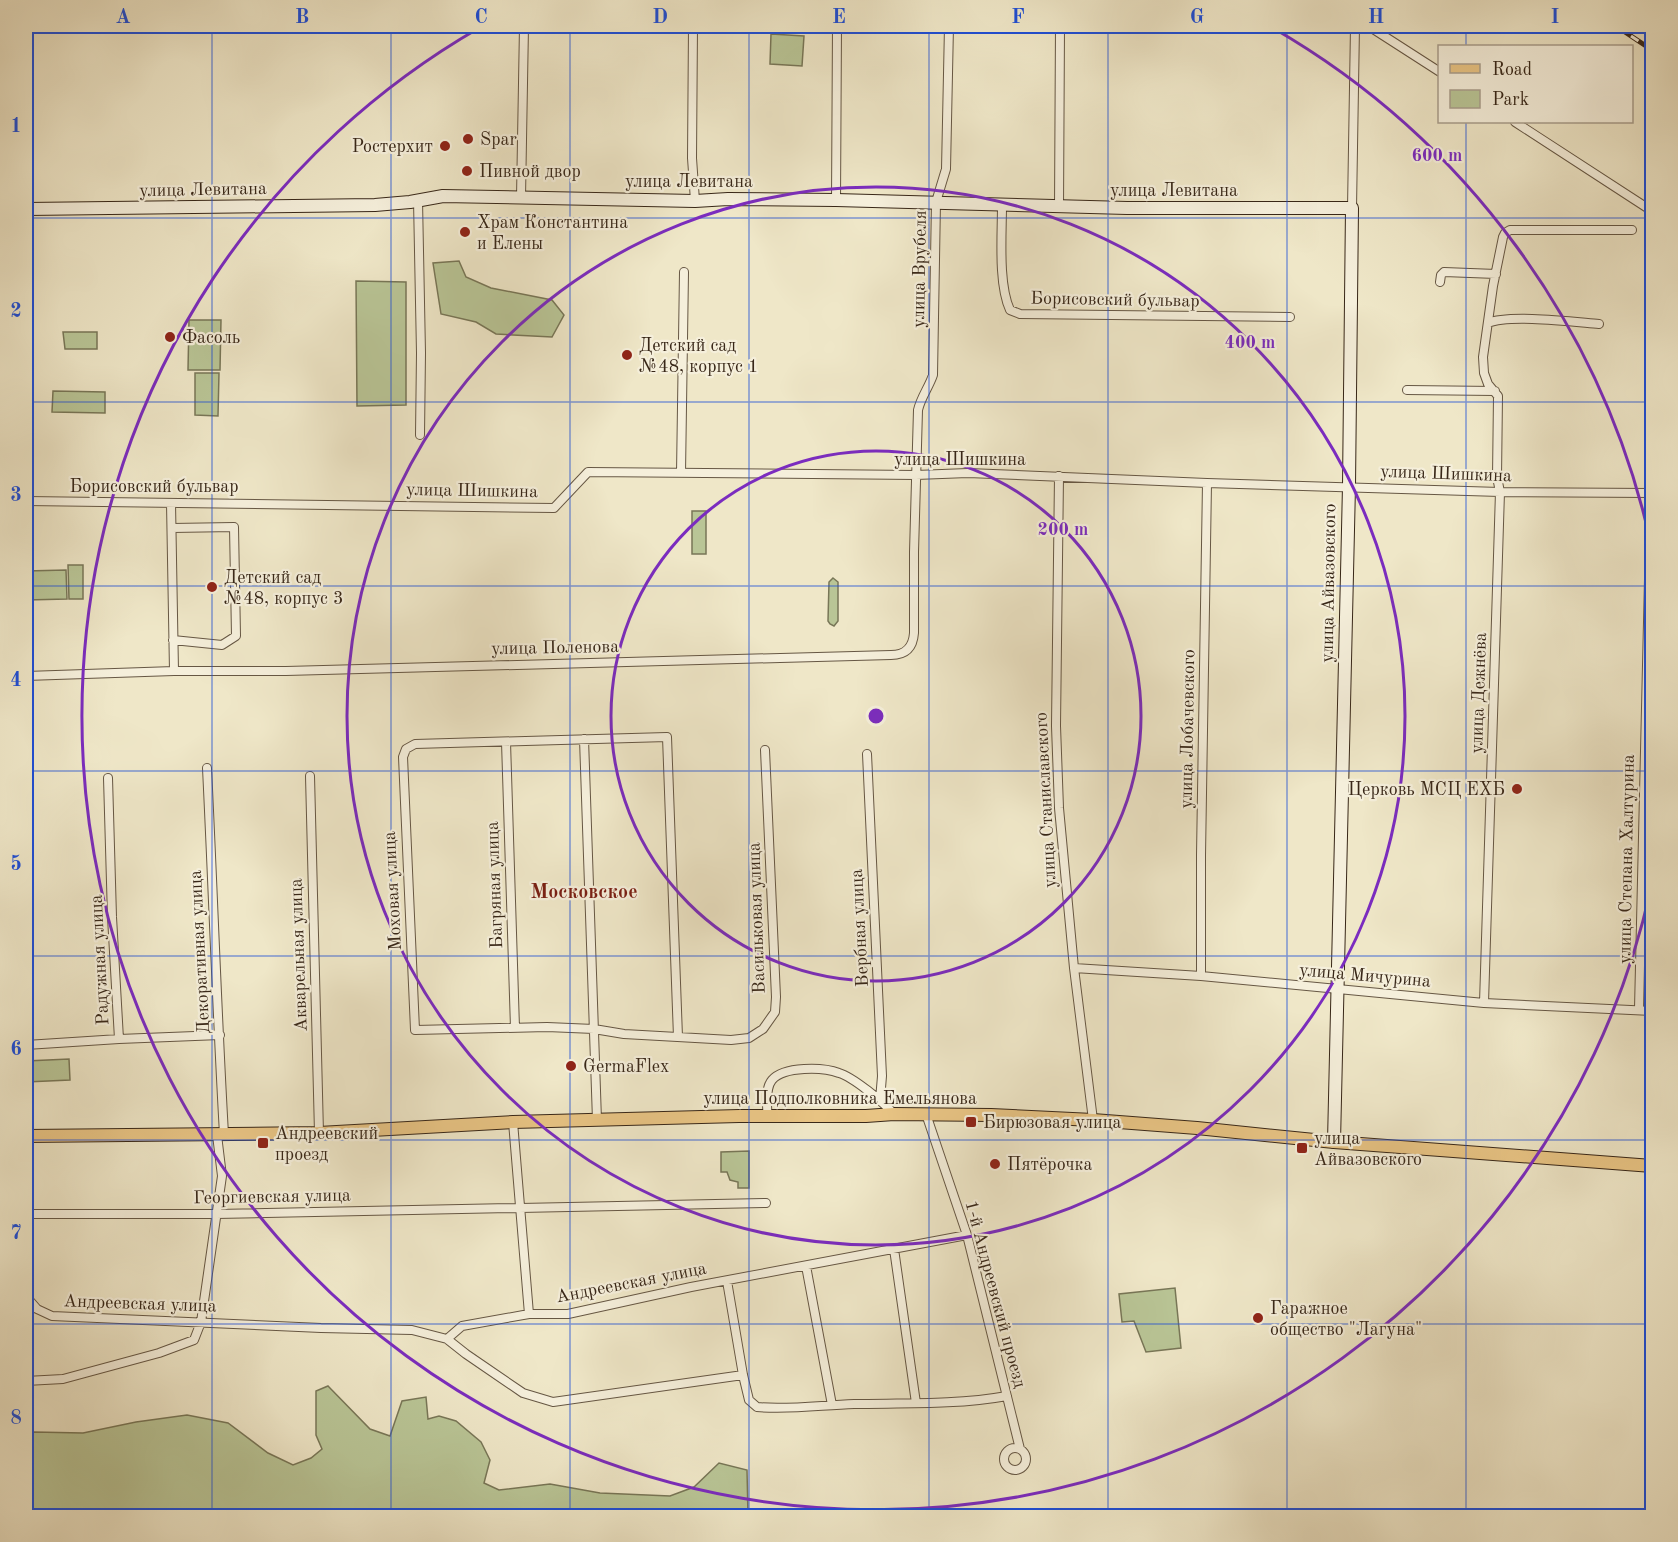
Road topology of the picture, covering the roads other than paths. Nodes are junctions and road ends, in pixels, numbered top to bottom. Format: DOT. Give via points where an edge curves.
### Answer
graph roads {
  1 [pos="524,26"];
  2 [pos="693,26"];
  3 [pos="837,26"];
  4 [pos="949,26"];
  5 [pos="1060,26"];
  6 [pos="1355,26"];
  7 [pos="1363,26"];
  8 [pos="1438,71"];
  9 [pos="1517,123"];
  10 [pos="521,197"];
  11 [pos="418,200"];
  12 [pos="836,200"];
  13 [pos="695,201"];
  14 [pos="936,202"];
  15 [pos="1002,206"];
  16 [pos="1059,207"];
  17 [pos="1352,208"];
  18 [pos="26,209"];
  19 [pos="1653,211"];
  20 [pos="1632,230"];
  21 [pos="684,272"];
  22 [pos="1496,274"];
  23 [pos="1440,282"];
  24 [pos="1290,317"];
  25 [pos="1488,323"];
  26 [pos="1599,324"];
  27 [pos="1407,390"];
  28 [pos="1495,391"];
  29 [pos="420,435"];
  30 [pos="681,472"];
  31 [pos="916,475"];
  32 [pos="1059,477"];
  33 [pos="1207,483"];
  34 [pos="1348,486"];
  35 [pos="1500,492"];
  36 [pos="1652,493"];
  37 [pos="26,501"];
  38 [pos="171,502"];
  39 [pos="283,503"];
  40 [pos="172,528"];
  41 [pos="173,640"];
  42 [pos="174,671"];
  43 [pos="26,676"];
  44 [pos="584,739"];
  45 [pos="506,742"];
  46 [pos="765,750"];
  47 [pos="867,754"];
  48 [pos="207,768"];
  49 [pos="310,776"];
  50 [pos="108,778"];
  51 [pos="1074,968"];
  52 [pos="1201,976"];
  53 [pos="1337,989"];
  54 [pos="1484,1003"];
  55 [pos="1639,1009"];
  56 [pos="1653,1011"];
  57 [pos="515,1028"];
  58 [pos="594,1029"];
  59 [pos="220,1035"];
  60 [pos="678,1037"];
  61 [pos="119,1039"];
  62 [pos="26,1045"];
  63 [pos="880,1100"];
  64 [pos="894,1114"];
  65 [pos="926,1114"];
  66 [pos="768,1116"];
  67 [pos="597,1120"];
  68 [pos="1093,1120"];
  69 [pos="513,1122"];
  70 [pos="319,1133"];
  71 [pos="220,1134"];
  72 [pos="26,1136"];
  73 [pos="1334,1142"];
  74 [pos="1653,1166"];
  75 [pos="766,1203"];
  76 [pos="519,1209"];
  77 [pos="216,1214"];
  78 [pos="26,1215"];
  79 [pos="967,1235"];
  80 [pos="894,1249"];
  81 [pos="806,1266"];
  82 [pos="727,1281"];
  83 [pos="26,1299"];
  84 [pos="529,1314"];
  85 [pos="201,1322"];
  86 [pos="447,1339"];
  87 [pos="742,1375"];
  88 [pos="26,1381"];
  89 [pos="1006,1396"];
  90 [pos="916,1403"];
  91 [pos="832,1405"];
  92 [pos="1020,1449"];
  1 -- 10 [label="street"];
  2 -- 13 [label="street"];
  3 -- 12 [label="street"];
  4 -- 14 [label="street, улица Врубеля" via="946,169"];
  5 -- 16 [label="street"];
  6 -- 17 [label="street, улица Айвазовского"];
  7 -- 8 [label="street"];
  9 -- 19 [label="street"];
  10 -- 11 [label="street, улица Левитана" via="443,196"];
  10 -- 13 [label="street, улица Левитана"];
  11 -- 18 [label="street, улица Левитана" via="375,205"];
  11 -- 29 [label="street"];
  12 -- 13 [label="street, улица Левитана"];
  12 -- 14 [label="street, улица Левитана"];
  14 -- 15 [label="street, улица Левитана"];
  14 -- 31 [label="street, улица Врубеля" via="933,375 918,410"];
  15 -- 16 [label="street, улица Левитана"];
  15 -- 24 [label="street, Борисовский бульвар" via="1006,301 1010,310 1020,314"];
  16 -- 17 [label="street, улица Левитана"];
  17 -- 34 [label="street, улица Айвазовского"];
  20 -- 22 [label="street, улица Дежнёва" via="1505,233"];
  21 -- 30 [label="street"];
  22 -- 23 [label="street" via="1444,272"];
  22 -- 25 [label="street, улица Дежнёва"];
  25 -- 26 [label="street" via="1515,320"];
  25 -- 28 [label="street, улица Дежнёва" via="1484,373"];
  27 -- 28 [label="street"];
  28 -- 35 [label="street, улица Дежнёва"];
  30 -- 31 [label="street, улица Шишкина"];
  30 -- 39 [label="street, улица Шишкина" via="588,472 554,508"];
  31 -- 32 [label="street, улица Шишкина"];
  31 -- 42 [label="street, улица Поленова" via="913,641 907,651 897,655"];
  32 -- 33 [label="street, улица Шишкина"];
  32 -- 51 [label="street, улица Станиславского" via="1056,726 1059,808"];
  33 -- 34 [label="street, улица Шишкина"];
  33 -- 52 [label="street, улица Лобачевского"];
  34 -- 35 [label="street, улица Шишкина"];
  34 -- 53 [label="street, улица Айвазовского"];
  35 -- 36 [label="street, улица Шишкина"];
  35 -- 54 [label="street, улица Дежнёва"];
  36 -- 55 [label="street, улица Степана Халтурина"];
  37 -- 38 [label="street, Борисовский бульвар"];
  38 -- 39 [label="street, Борисовский бульвар"];
  38 -- 40 [label="street"];
  40 -- 41 [label="street"];
  40 -- 41 [label="street" via="234,527 237,636 222,645"];
  41 -- 42 [label="street"];
  42 -- 43 [label="street, улица Поленова"];
  44 -- 45 [label="street, Моховая улица"];
  44 -- 58 [label="street"];
  44 -- 60 [label="street, Моховая улица" via="667,737"];
  45 -- 57 [label="street, Багряная улица"];
  45 -- 57 [label="street, Моховая улица" via="415,744 406,749 403,757 415,1030"];
  46 -- 60 [label="street, Васильковая улица" via="777,997 774,1012 763,1029 749,1038"];
  47 -- 63 [label="street, Вербная улица"];
  48 -- 59 [label="street, Декоративная улица"];
  49 -- 70 [label="street, Акварельная улица"];
  50 -- 61 [label="street, Радужная улица"];
  51 -- 52 [label="street, улица Мичурина"];
  51 -- 68 [label="street, улица Станиславского"];
  52 -- 53 [label="street, улица Мичурина"];
  53 -- 54 [label="street, улица Мичурина"];
  53 -- 73 [label="street, улица Айвазовского"];
  54 -- 55 [label="street, улица Мичурина"];
  55 -- 56 [label="street, улица Мичурина"];
  57 -- 58 [label="street, Моховая улица"];
  58 -- 60 [label="street, Моховая улица"];
  58 -- 67 [label="street"];
  59 -- 61 [label="street, Радужная улица"];
  59 -- 71 [label="street, Декоративная улица"];
  61 -- 62 [label="street"];
  63 -- 64 [label="street"];
  63 -- 66 [label="street" via="841,1073 824,1069 783,1072 772,1080 766,1093"];
  64 -- 65 [label="main road, улица Подполковника Емельянова"];
  64 -- 66 [label="main road, улица Подполковника Емельянова"];
  65 -- 68 [label="main road, улица Подполковника Емельянова"];
  65 -- 79 [label="street, 1-й Андреевский проезд"];
  66 -- 67 [label="main road, улица Подполковника Емельянова"];
  67 -- 69 [label="main road, улица Подполковника Емельянова"];
  68 -- 73 [label="main road, улица Подполковника Емельянова"];
  69 -- 70 [label="main road, улица Подполковника Емельянова"];
  69 -- 76 [label="street"];
  70 -- 71 [label="main road, улица Подполковника Емельянова"];
  71 -- 72 [label="main road, улица Подполковника Емельянова"];
  71 -- 77 [label="street, Декоративная улица" via="222,1176"];
  73 -- 74 [label="main road, улица Подполковника Емельянова"];
  75 -- 76 [label="street, Георгиевская улица"];
  76 -- 77 [label="street, Георгиевская улица"];
  76 -- 84 [label="street"];
  77 -- 78 [label="street, Георгиевская улица"];
  77 -- 85 [label="street, Декоративная улица"];
  79 -- 80 [label="street, Андреевская улица"];
  79 -- 89 [label="street, 1-й Андреевский проезд"];
  80 -- 81 [label="street, Андреевская улица"];
  80 -- 90 [label="street"];
  81 -- 82 [label="street, Андреевская улица"];
  81 -- 91 [label="street"];
  82 -- 84 [label="street, Андреевская улица" via="568,1314"];
  82 -- 87 [label="street"];
  83 -- 85 [label="street, Андреевская улица" via="52,1316"];
  84 -- 86 [label="street, Андреевская улица" via="462,1326"];
  85 -- 86 [label="street, Андреевская улица" via="412,1330"];
  85 -- 88 [label="street" via="194,1340 159,1353 63,1379"];
  86 -- 87 [label="street" via="523,1393 553,1402"];
  87 -- 91 [label="street" via="749,1400 757,1407"];
  89 -- 90 [label="street"];
  89 -- 92 [label="street, 1-й Андреевский проезд"];
  90 -- 91 [label="street"];
}
